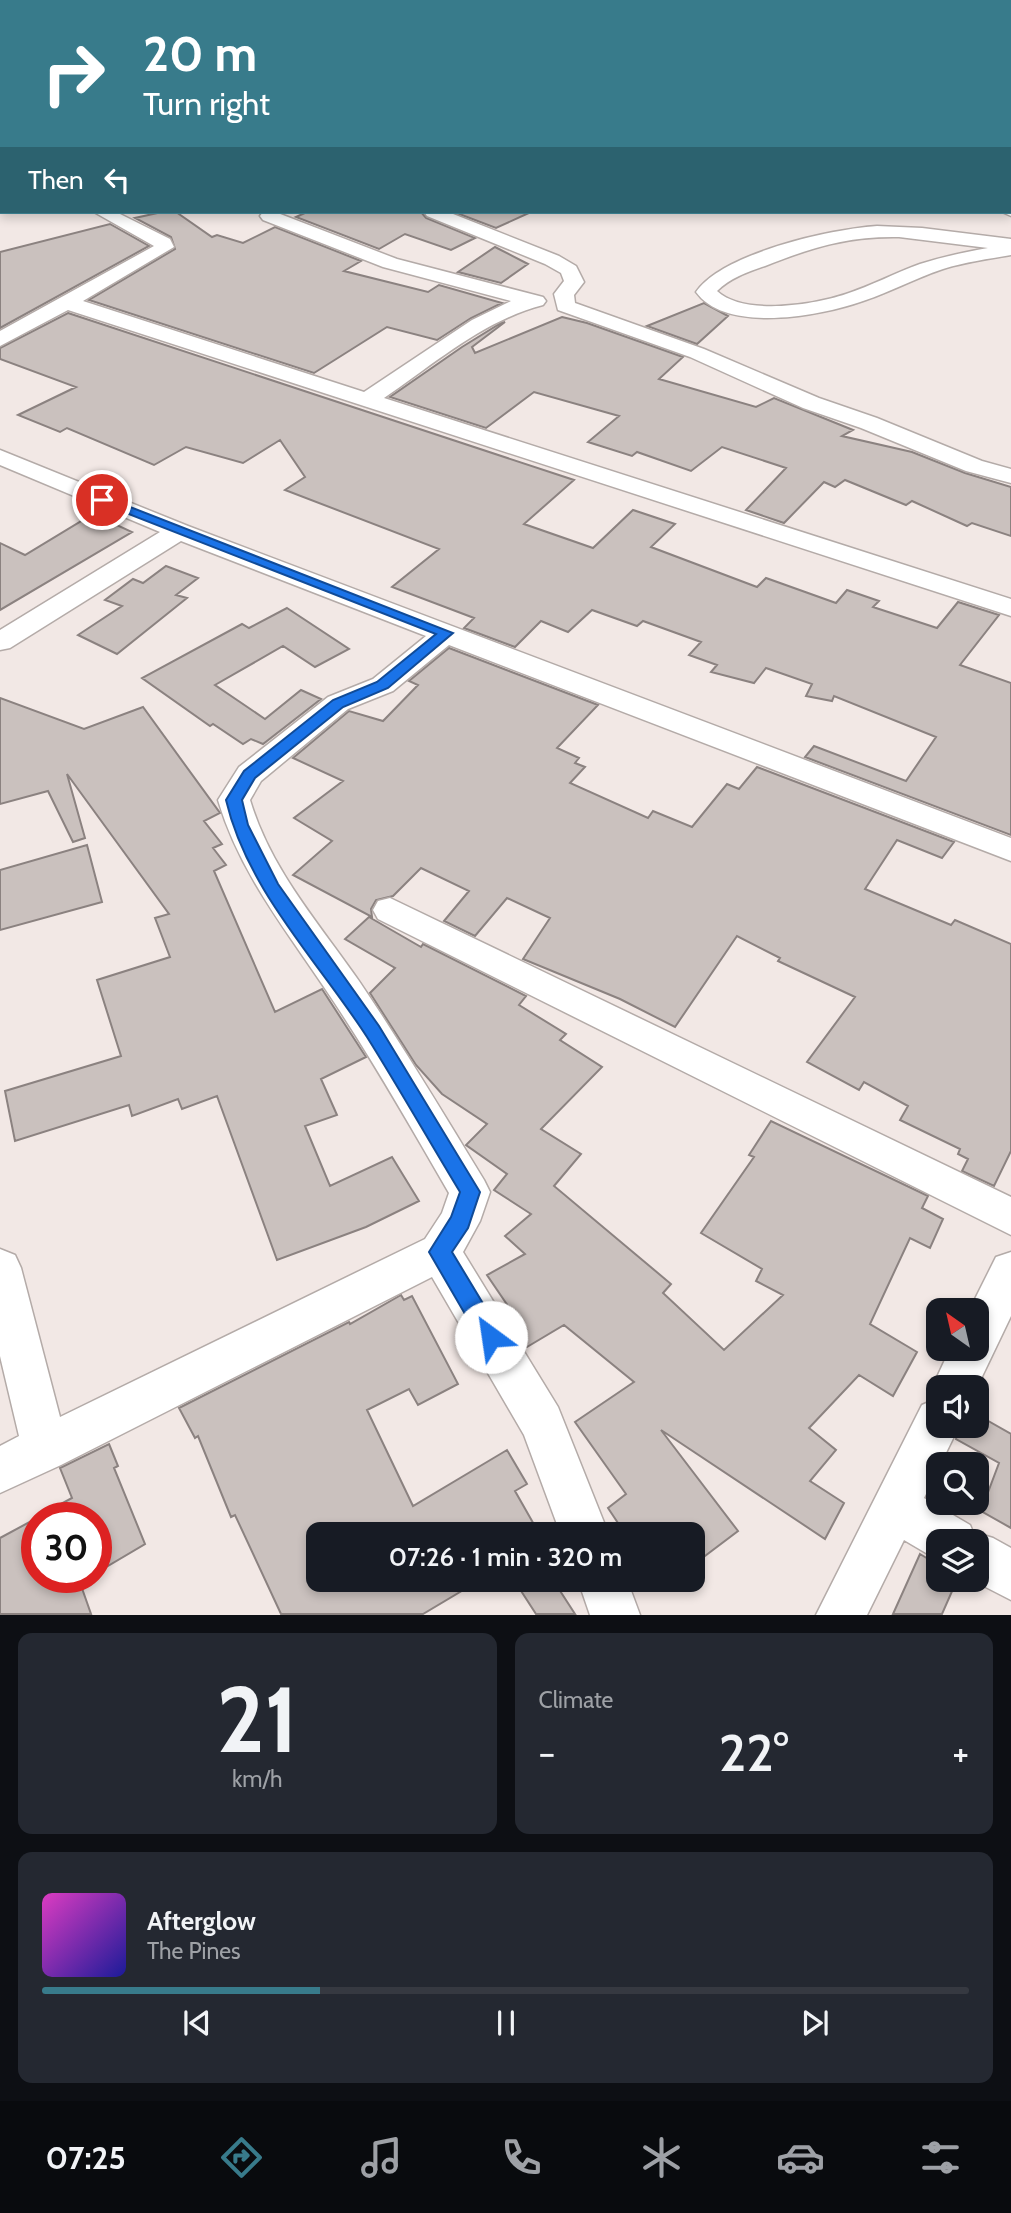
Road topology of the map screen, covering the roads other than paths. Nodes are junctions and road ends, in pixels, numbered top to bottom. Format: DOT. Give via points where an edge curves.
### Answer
graph roads {
  1 [pos="107,214"];
  2 [pos="438,214"];
  3 [pos="269,216"];
  4 [pos="1011,247"];
  5 [pos="528,299"];
  6 [pos="68,303"];
  7 [pos="565,306"];
  8 [pos="0,340"];
  9 [pos="368,399"];
  10 [pos="0,457"];
  11 [pos="1011,476"];
  12 [pos="179,531"];
  13 [pos="1011,608"];
  14 [pos="446,633"];
  15 [pos="0,642"];
  16 [pos="1011,850"];
  17 [pos="390,910"];
  18 [pos="1011,1217"];
  19 [pos="440,1252"];
  20 [pos="0,1268"];
  21 [pos="1011,1270"];
  22 [pos="989,1315"];
  23 [pos="930,1438"];
  24 [pos="45,1449"];
  25 [pos="0,1471"];
  26 [pos="895,1508"];
  27 [pos="580,1522"];
  28 [pos="931,1529"];
  29 [pos="989,1563"];
  30 [pos="1011,1576"];
  31 [pos="606,1592"];
  32 [pos="615,1615"];
  33 [pos="841,1615"];
  1 -- 6 [label="street" via="165,247"];
  2 -- 7 [label="street" via="569,270 574,282 564,294"];
  3 -- 5 [label="street" via="392,264"];
  4 -- 4 [label="street" via="948,262 852,299 794,309 758,313 718,303 706,292 731,273 833,236 859,232"];
  5 -- 7 [label="street"];
  5 -- 9 [label="street"];
  6 -- 8 [label="street"];
  6 -- 9 [label="street"];
  7 -- 11 [label="street" via="697,353 811,404"];
  9 -- 13 [label="street"];
  10 -- 12 [label="street"];
  12 -- 14 [label="street"];
  12 -- 15 [label="street"];
  14 -- 16 [label="street"];
  14 -- 19 [label="street" via="383,685 328,711 250,774 234,800 240,825 272,887 373,1031 470,1192 460,1221"];
  17 -- 18 [label="street"];
  19 -- 24 [label="street"];
  19 -- 27 [label="street" via="542,1423"];
  20 -- 24 [label="street"];
  21 -- 22 [label="street"];
  23 -- 26 [label="street"];
  24 -- 25 [label="street"];
  26 -- 28 [label="street"];
  26 -- 33 [label="street"];
  29 -- 30 [label="street"];
  31 -- 32 [label="street"];
}
